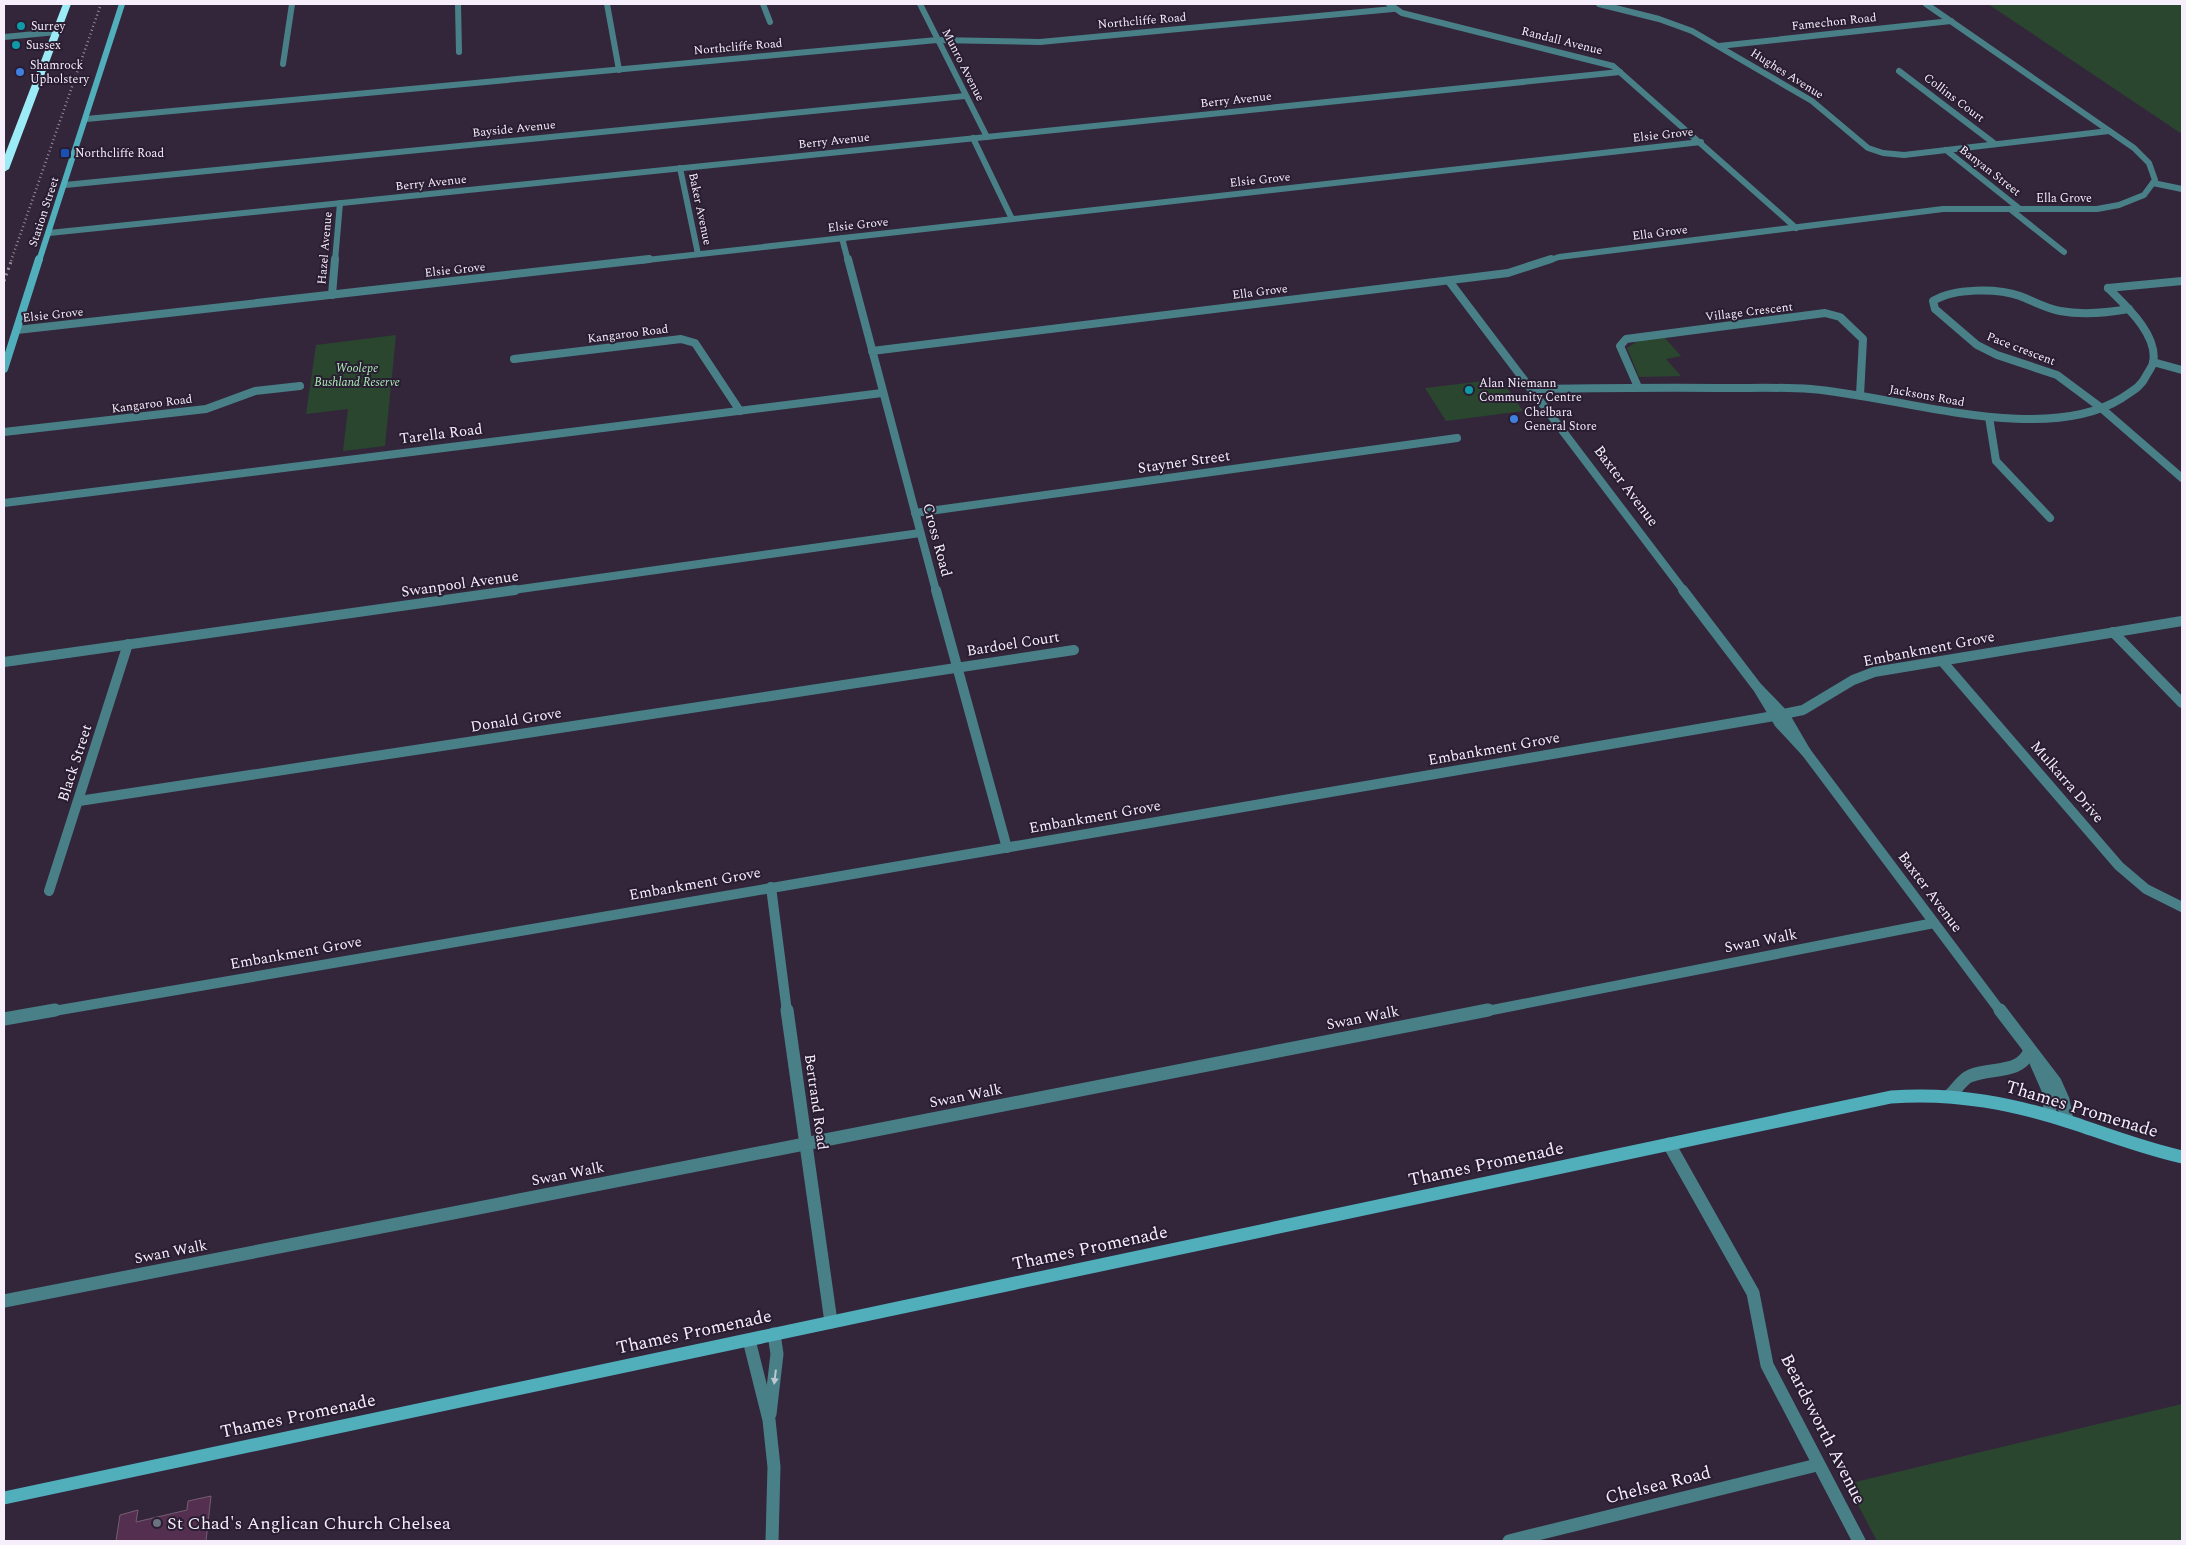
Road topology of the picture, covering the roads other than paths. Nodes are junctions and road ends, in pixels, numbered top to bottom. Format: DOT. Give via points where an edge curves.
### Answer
graph roads {
  1 [pos="67,4"];
  2 [pos="122,4"];
  3 [pos="292,4"];
  4 [pos="458,4"];
  5 [pos="607,4"];
  6 [pos="763,4"];
  7 [pos="920,4"];
  8 [pos="1599,4"];
  9 [pos="1926,4"];
  10 [pos="1390,6"];
  11 [pos="1951,21"];
  12 [pos="770,22"];
  13 [pos="56,32"];
  14 [pos="4,37"];
  15 [pos="937,40"];
  16 [pos="1719,46"];
  17 [pos="460,52"];
  18 [pos="283,64"];
  19 [pos="618,70"];
  20 [pos="1899,71"];
  21 [pos="1620,72"];
  22 [pos="965,96"];
  23 [pos="86,119"];
  24 [pos="2109,131"];
  25 [pos="987,137"];
  26 [pos="973,138"];
  27 [pos="1701,142"];
  28 [pos="1995,144"];
  29 [pos="1946,150"];
  30 [pos="4,167"];
  31 [pos="680,168"];
  32 [pos="2153,183"];
  33 [pos="65,185"];
  34 [pos="2182,189"];
  35 [pos="340,203"];
  36 [pos="2010,209"];
  37 [pos="2020,209"];
  38 [pos="1012,219"];
  39 [pos="1796,228"];
  40 [pos="49,233"];
  41 [pos="842,238"];
  42 [pos="2064,252"];
  43 [pos="698,254"];
  44 [pos="1449,281"];
  45 [pos="2182,281"];
  46 [pos="332,295"];
  47 [pos="2129,309"];
  48 [pos="17,330"];
  49 [pos="872,351"];
  50 [pos="514,359"];
  51 [pos="2154,362"];
  52 [pos="4,369"];
  53 [pos="2182,370"];
  54 [pos="300,386"];
  55 [pos="1638,387"];
  56 [pos="882,393"];
  57 [pos="1534,393"];
  58 [pos="1860,396"];
  59 [pos="2100,407"];
  60 [pos="740,410"];
  61 [pos="1989,417"];
  62 [pos="4,432"];
  63 [pos="1457,438"];
  64 [pos="2182,478"];
  65 [pos="4,503"];
  66 [pos="915,513"];
  67 [pos="2050,518"];
  68 [pos="920,533"];
  69 [pos="2182,621"];
  70 [pos="2112,632"];
  71 [pos="128,644"];
  72 [pos="1074,650"];
  73 [pos="1942,661"];
  74 [pos="4,662"];
  75 [pos="957,668"];
  76 [pos="2182,703"];
  77 [pos="1779,716"];
  78 [pos="79,801"];
  79 [pos="1007,848"];
  80 [pos="771,887"];
  81 [pos="49,891"];
  82 [pos="2182,907"];
  83 [pos="1934,923"];
  84 [pos="4,1019"];
  85 [pos="2030,1050"];
  86 [pos="1950,1096"];
  87 [pos="2050,1115"];
  88 [pos="2067,1121"];
  89 [pos="805,1144"];
  90 [pos="1669,1144"];
  91 [pos="2182,1157"];
  92 [pos="4,1301"];
  93 [pos="831,1322"];
  94 [pos="774,1334"];
  95 [pos="749,1340"];
  96 [pos="769,1420"];
  97 [pos="1817,1465"];
  98 [pos="4,1498"];
  99 [pos="772,1541"];
  100 [pos="1509,1541"];
  101 [pos="1859,1541"];
  1 -- 13 [label="highway"];
  2 -- 23 [label="main road, Station Street"];
  3 -- 18 [label="street"];
  4 -- 17 [label="street"];
  5 -- 19 [label="street"];
  6 -- 12 [label="street"];
  7 -- 15 [label="street, Munro Avenue"];
  8 -- 16 [label="street, Hughes Avenue" via="1659,19 1692,31"];
  9 -- 11 [label="street"];
  10 -- 15 [label="street, Northcliffe Road" via="1040,42"];
  10 -- 21 [label="street, Randall Avenue" via="1402,13 1608,64"];
  11 -- 16 [label="street, Famechon Road"];
  11 -- 24 [label="street"];
  13 -- 14 [label="street"];
  13 -- 30 [label="highway"];
  15 -- 19 [label="street, Northcliffe Road"];
  15 -- 22 [label="street, Munro Avenue"];
  16 -- 29 [label="street, Hughes Avenue" via="1812,101 1868,148 1893,155"];
  19 -- 23 [label="street, Northcliffe Road"];
  20 -- 28 [label="street, Collins Court"];
  21 -- 25 [label="street, Berry Avenue"];
  21 -- 27 [label="street, Randall Avenue"];
  22 -- 25 [label="street, Munro Avenue"];
  22 -- 33 [label="street, Bayside Avenue"];
  23 -- 33 [label="main road, Station Street"];
  24 -- 28 [label="street, Hughes Avenue"];
  24 -- 32 [label="street" via="2149,162 2155,180"];
  25 -- 26 [label="street, Berry Avenue"];
  26 -- 31 [label="street, Berry Avenue"];
  26 -- 38 [label="street"];
  27 -- 38 [label="street, Elsie Grove"];
  27 -- 39 [label="street, Randall Avenue"];
  28 -- 29 [label="street, Hughes Avenue"];
  29 -- 37 [label="street, Banyan Street"];
  31 -- 35 [label="street, Berry Avenue"];
  31 -- 43 [label="street, Baker Avenue"];
  32 -- 34 [label="street"];
  32 -- 37 [label="street, Ella Grove" via="2144,195 2119,206"];
  33 -- 40 [label="main road, Station Street"];
  35 -- 40 [label="street, Berry Avenue"];
  35 -- 46 [label="street, Hazel Avenue"];
  36 -- 37 [label="street, Ella Grove"];
  36 -- 39 [label="street, Ella Grove" via="1943,209"];
  36 -- 42 [label="street, Banyan Street"];
  38 -- 41 [label="street, Elsie Grove"];
  39 -- 44 [label="street, Ella Grove" via="1558,257 1508,274"];
  40 -- 48 [label="main road, Station Street"];
  41 -- 43 [label="street, Elsie Grove"];
  41 -- 49 [label="street, Cross Road"];
  43 -- 46 [label="street, Elsie Grove"];
  44 -- 49 [label="street, Ella Grove"];
  44 -- 57 [label="street, Baxter Avenue"];
  45 -- 47 [label="street" via="2108,288"];
  46 -- 48 [label="street, Elsie Grove"];
  47 -- 51 [label="street" via="2152,340"];
  47 -- 59 [label="street, Pace crescent" via="2104,313 2062,311 1994,290 1943,295 1933,301 1935,309 1977,345 2058,375"];
  48 -- 52 [label="main road, Station Street"];
  49 -- 56 [label="street, Cross Road"];
  50 -- 60 [label="street, Kangaroo Road" via="681,339 695,343"];
  51 -- 53 [label="street"];
  51 -- 59 [label="street, Jacksons Road" via="2142,385 2115,402"];
  54 -- 62 [label="street, Kangaroo Road" via="255,391 206,409"];
  55 -- 57 [label="street, Jacksons Road"];
  55 -- 58 [label="street, Jacksons Road" via="1810,389"];
  55 -- 58 [label="street, Village Crescent" via="1620,346 1626,339 1825,313 1840,317 1863,339"];
  56 -- 60 [label="street, Tarella Road"];
  56 -- 66 [label="street, Cross Road"];
  57 -- 77 [label="street, Baxter Avenue" via="1757,687 1764,702"];
  58 -- 61 [label="street, Jacksons Road"];
  59 -- 61 [label="street, Jacksons Road" via="2076,416"];
  59 -- 64 [label="street"];
  60 -- 65 [label="street, Tarella Road"];
  61 -- 67 [label="street" via="1996,461"];
  63 -- 66 [label="street, Stayner Street"];
  66 -- 68 [label="street, Cross Road"];
  68 -- 71 [label="street, Swanpool Avenue"];
  68 -- 75 [label="street, Cross Road"];
  69 -- 70 [label="street, Embankment Grove"];
  70 -- 73 [label="street, Embankment Grove"];
  70 -- 76 [label="street"];
  71 -- 74 [label="street, Swanpool Avenue"];
  71 -- 78 [label="street, Black Street"];
  72 -- 75 [label="street, Bardoel Court"];
  73 -- 77 [label="street, Embankment Grove" via="1874,672 1853,680 1803,710"];
  73 -- 82 [label="street, Mulkarra Drive" via="2119,866 2146,889"];
  75 -- 78 [label="street, Donald Grove"];
  75 -- 79 [label="street, Cross Road"];
  77 -- 79 [label="street, Embankment Grove"];
  77 -- 83 [label="street, Baxter Avenue" via="1789,735 1806,752"];
  78 -- 81 [label="street, Black Street"];
  79 -- 80 [label="street, Embankment Grove"];
  80 -- 84 [label="street, Embankment Grove"];
  80 -- 89 [label="street, Bertrand Road"];
  83 -- 85 [label="street, Baxter Avenue"];
  83 -- 89 [label="street, Swan Walk"];
  85 -- 86 [label="street" via="2027,1058 2017,1066 1966,1078"];
  85 -- 87 [label="street, Baxter Avenue" via="2049,1092"];
  85 -- 88 [label="street, Baxter Avenue" via="2058,1083"];
  86 -- 87 [label="main road, Thames Promenade" via="2006,1103"];
  86 -- 90 [label="main road, Thames Promenade" via="1891,1097"];
  87 -- 88 [label="main road, Thames Promenade"];
  88 -- 91 [label="main road, Thames Promenade"];
  89 -- 92 [label="street, Swan Walk"];
  89 -- 93 [label="street, Bertrand Road"];
  90 -- 93 [label="main road, Thames Promenade"];
  90 -- 97 [label="street, Beardsworth Avenue" via="1753,1293 1766,1365"];
  93 -- 94 [label="main road, Thames Promenade"];
  94 -- 95 [label="main road, Thames Promenade"];
  94 -- 96 [label="street, one-way" via="777,1354"];
  95 -- 96 [label="street"];
  95 -- 98 [label="main road, Thames Promenade"];
  96 -- 99 [label="street" via="774,1467"];
  97 -- 100 [label="street, Chelsea Road"];
  97 -- 101 [label="street, Beardsworth Avenue"];
}
